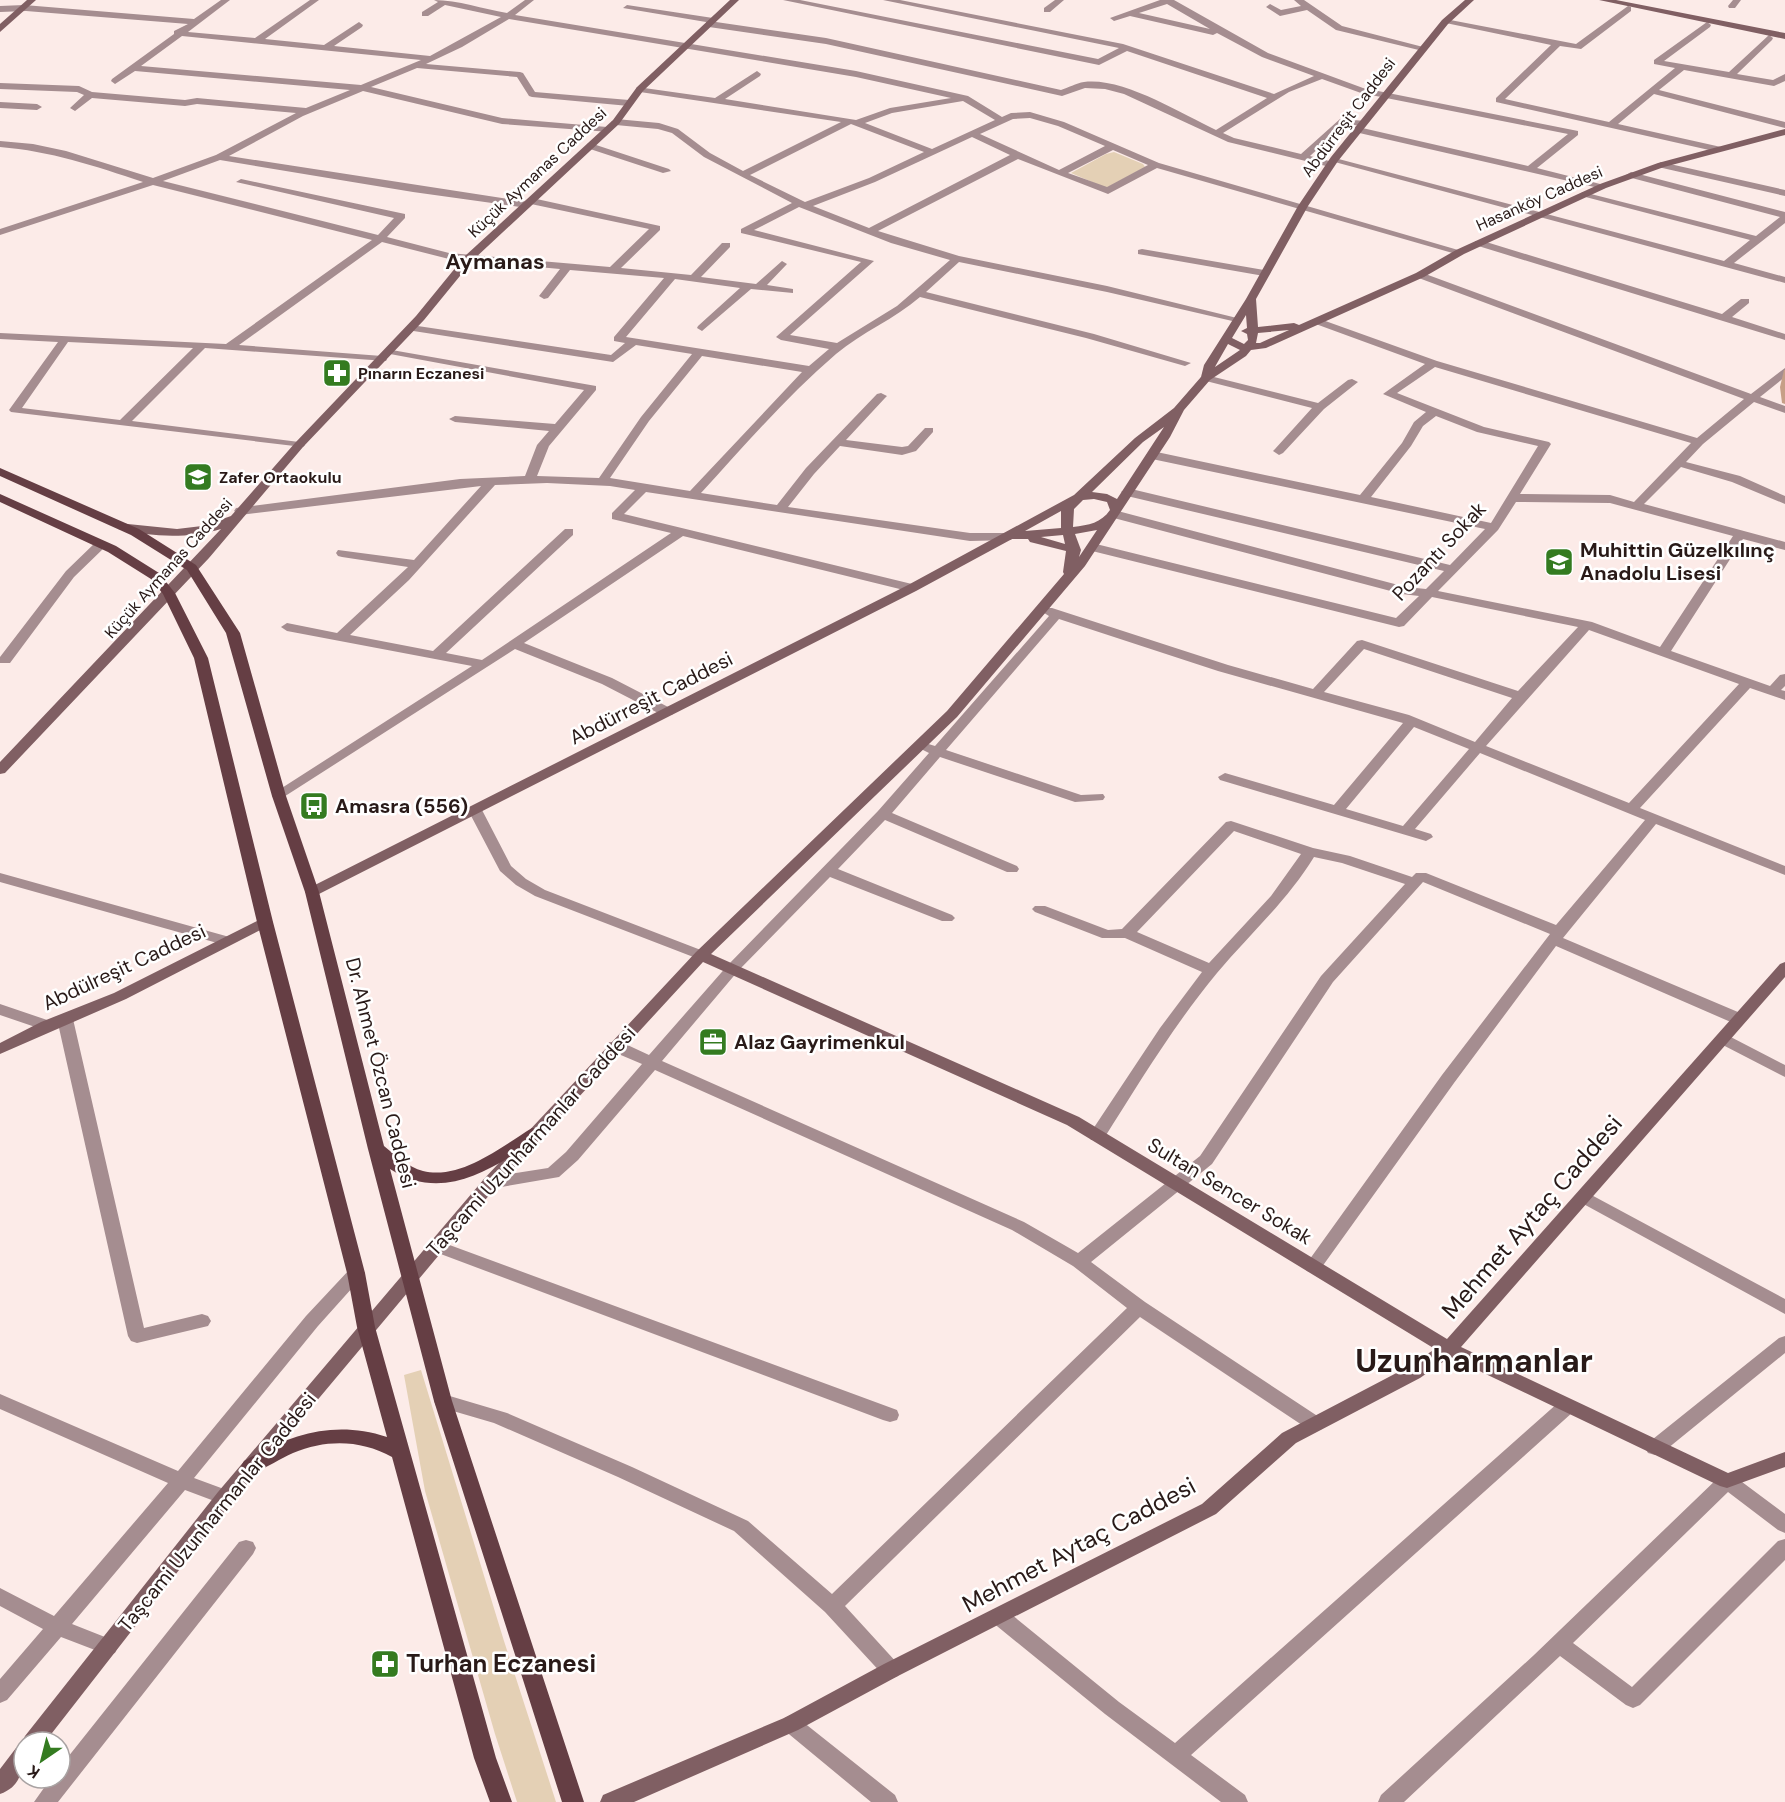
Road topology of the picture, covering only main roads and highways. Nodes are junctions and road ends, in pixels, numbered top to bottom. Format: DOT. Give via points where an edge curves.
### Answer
graph roads {
  1 [pos="0,472"];
  2 [pos="3,501"];
  3 [pos="538,1132"];
  4 [pos="376,1149"];
  5 [pos="400,1452"];
  6 [pos="252,1466"];
  7 [pos="501,1802"];
  8 [pos="573,1802"];
  1 -- 4 [label="main road, Dr. Ahmet Özcan Caddesi" via="122,526 192,568 233,633 279,796 312,892"];
  2 -- 5 [label="main road" via="101,544 155,576 169,593 201,658"];
  3 -- 4 [label="main road" via="470,1171 442,1179 415,1176"];
  4 -- 8 [label="main road, Dr. Ahmet Özcan Caddesi" via="443,1401"];
  5 -- 6 [label="main road" via="371,1438 333,1436 293,1444"];
  5 -- 7 [label="main road" via="485,1758"];
}
